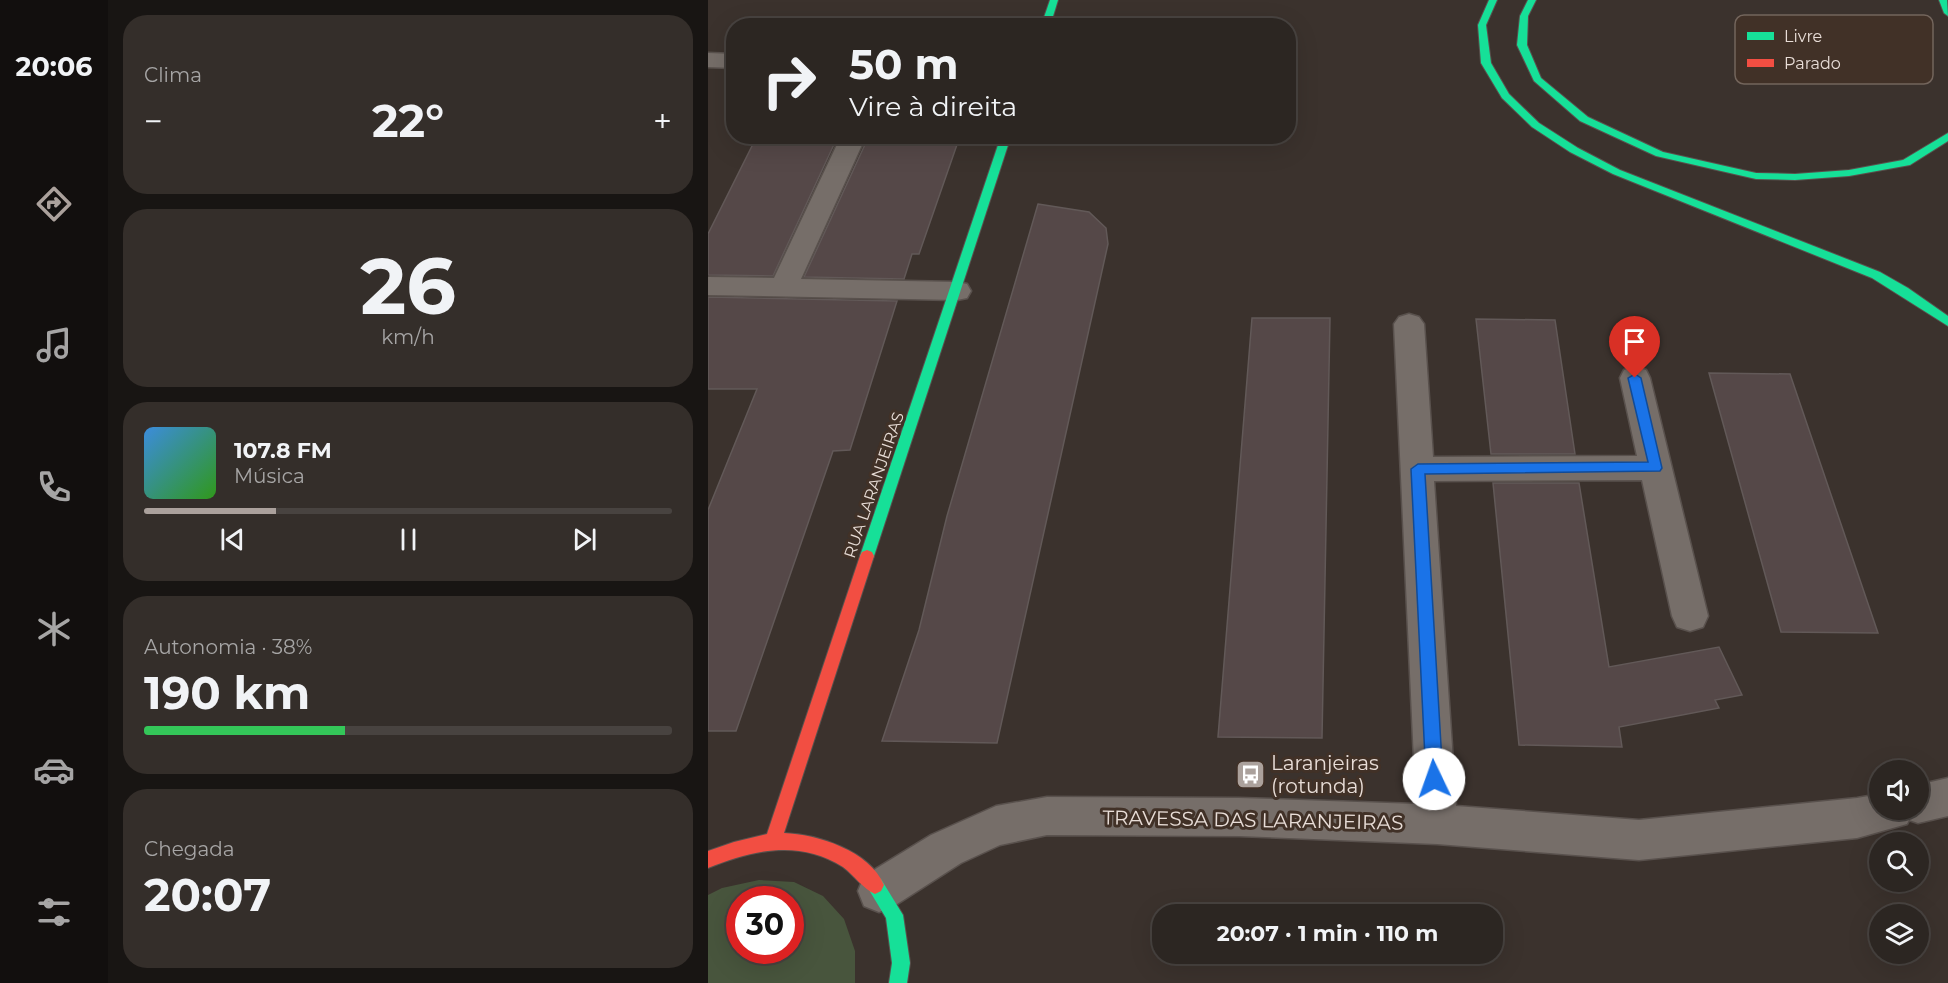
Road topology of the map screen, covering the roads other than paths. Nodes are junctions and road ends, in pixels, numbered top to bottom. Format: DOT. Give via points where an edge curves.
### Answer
graph roads {
  1 [pos="1054,0"];
  2 [pos="1492,0"];
  3 [pos="1532,0"];
  4 [pos="1943,0"];
  5 [pos="1948,13"];
  6 [pos="1048,18"];
  7 [pos="708,60"];
  8 [pos="726,61"];
  9 [pos="1948,136"];
  10 [pos="850,144"];
  11 [pos="1003,144"];
  12 [pos="708,286"];
  13 [pos="783,288"];
  14 [pos="957,291"];
  15 [pos="1948,322"];
  16 [pos="1409,324"];
  17 [pos="1635,378"];
  18 [pos="1656,468"];
  19 [pos="1418,469"];
  20 [pos="1690,616"];
  21 [pos="1948,797"];
  22 [pos="1929,801"];
  23 [pos="1869,815"];
  24 [pos="1437,824"];
  25 [pos="772,843"];
  26 [pos="708,860"];
  27 [pos="879,891"];
  28 [pos="898,983"];
  1 -- 6 [label="main road"];
  2 -- 15 [label="main road" via="1479,34 1499,87 1516,108 1576,153 1878,276"];
  3 -- 9 [label="main road" via="1524,16 1522,45 1537,78 1584,119 1660,154 1756,176 1795,177 1906,163"];
  4 -- 5 [label="main road"];
  7 -- 8 [label="street"];
  10 -- 13 [label="street"];
  11 -- 14 [label="main road, RUA LARANJEIRAS"];
  12 -- 13 [label="street"];
  13 -- 14 [label="street"];
  14 -- 25 [label="main road, RUA LARANJEIRAS"];
  16 -- 19 [label="street"];
  17 -- 18 [label="street"];
  18 -- 19 [label="street"];
  18 -- 20 [label="street"];
  19 -- 24 [label="street"];
  21 -- 22 [label="street"];
  23 -- 24 [label="street, TRAVESSA DAS LARANJEIRAS" via="1639,840"];
  24 -- 27 [label="street, TRAVESSA DAS LARANJEIRAS" via="1047,816 996,826 946,849"];
  25 -- 26 [label="main road" via="726,851"];
  25 -- 27 [label="main road" via="781,841 829,850 868,875"];
  27 -- 28 [label="main road" via="894,915 901,963"];
}
